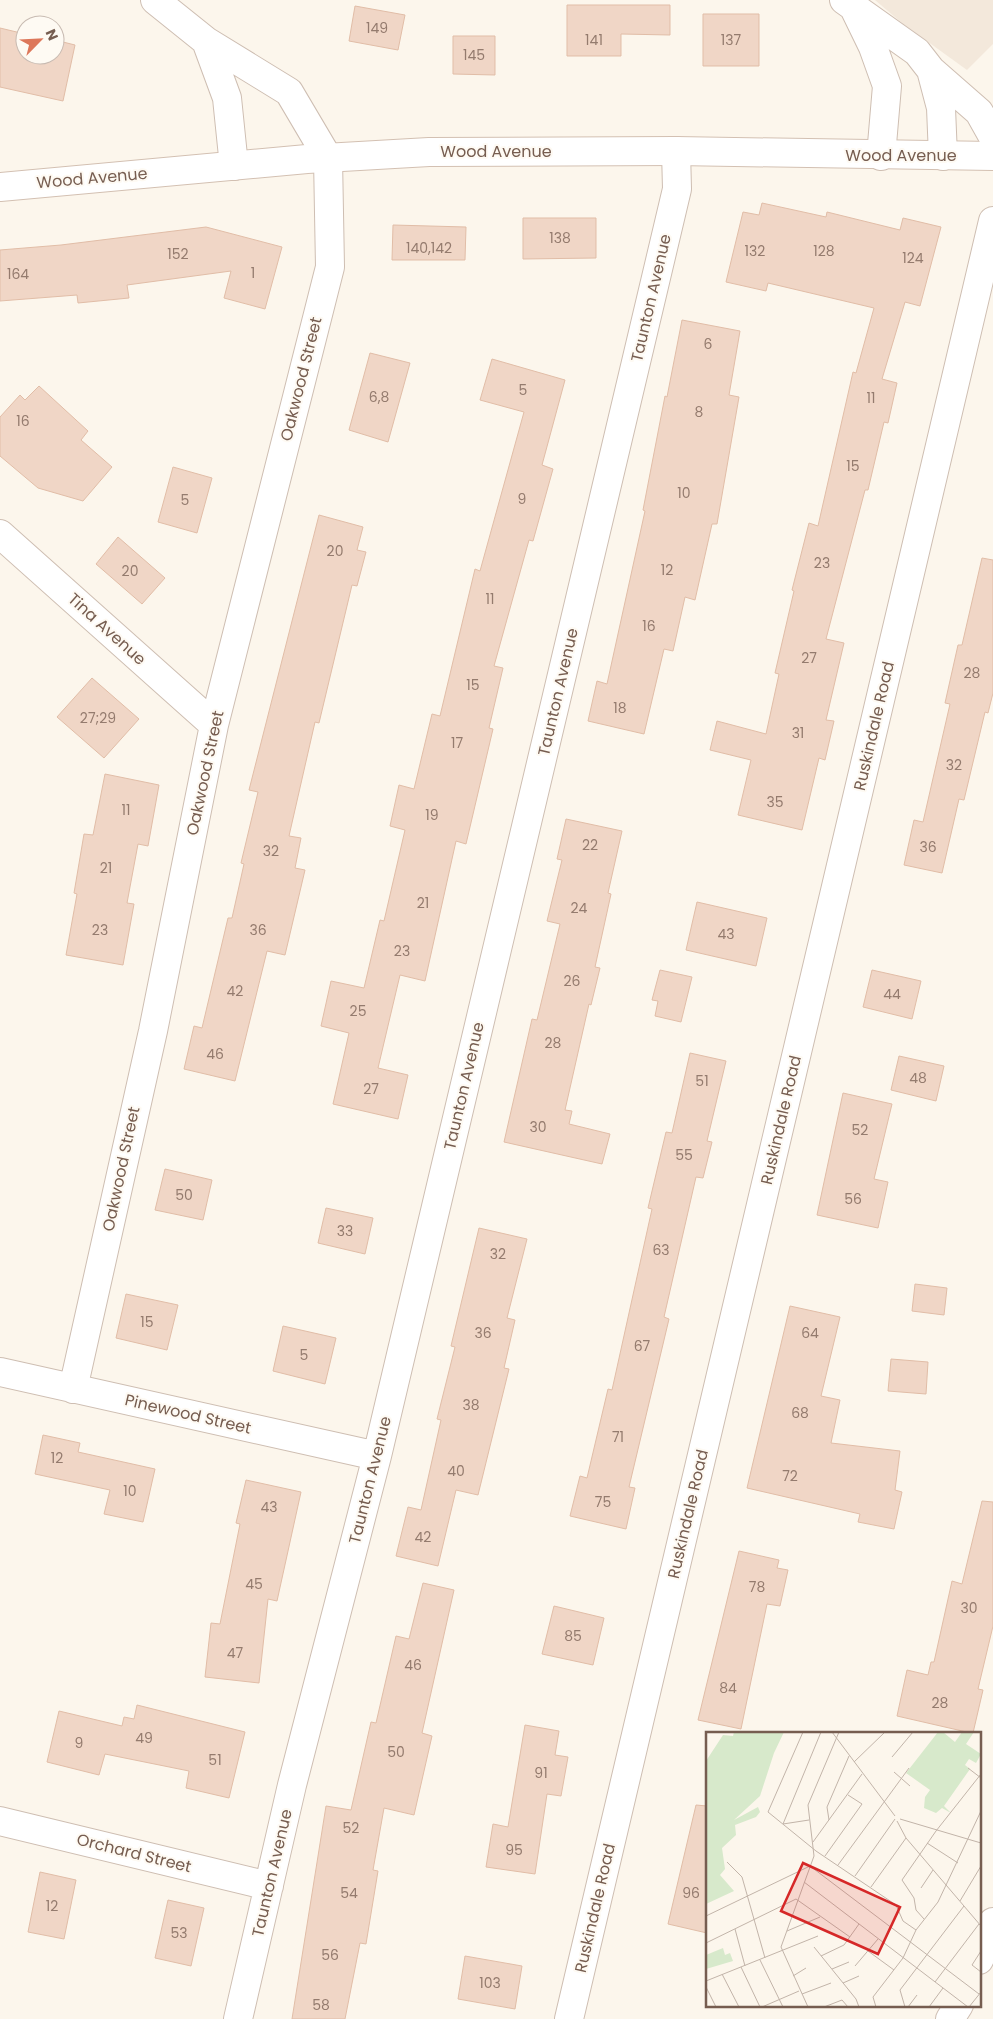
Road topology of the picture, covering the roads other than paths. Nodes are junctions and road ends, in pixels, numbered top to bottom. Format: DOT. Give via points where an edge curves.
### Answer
graph roads {
  1 [pos="155,0"];
  2 [pos="850,4"];
  3 [pos="206,41"];
  4 [pos="931,70"];
  5 [pos="993,137"];
  6 [pos="676,151"];
  7 [pos="881,156"];
  8 [pos="943,156"];
  9 [pos="993,156"];
  10 [pos="328,158"];
  11 [pos="234,166"];
  12 [pos="0,187"];
  13 [pos="993,221"];
  14 [pos="0,534"];
  15 [pos="214,725"];
  16 [pos="0,1372"];
  17 [pos="73,1389"];
  18 [pos="376,1456"];
  19 [pos="0,1821"];
  20 [pos="269,1886"];
  21 [pos="993,1922"];
  22 [pos="980,1958"];
  23 [pos="957,2006"];
  24 [pos="238,2019"];
  25 [pos="569,2019"];
  26 [pos="950,2019"];
  1 -- 3 [label="street"];
  2 -- 4 [label="street" via="917,52"];
  2 -- 7 [label="street" via="873,47 886,86"];
  3 -- 10 [label="street" via="289,92"];
  3 -- 11 [label="street" via="226,98"];
  4 -- 5 [label="street" via="979,112"];
  4 -- 8 [label="street" via="941,108"];
  6 -- 7 [label="street, Wood Avenue"];
  6 -- 10 [label="street, Wood Avenue" via="429,152"];
  6 -- 18 [label="street, Taunton Avenue" via="677,189"];
  7 -- 8 [label="street, Wood Avenue"];
  8 -- 9 [label="street, Wood Avenue"];
  10 -- 11 [label="street, Wood Avenue"];
  10 -- 15 [label="street, Oakwood Street" via="330,267"];
  11 -- 12 [label="street, Wood Avenue"];
  13 -- 25 [label="street, Ruskindale Road"];
  14 -- 15 [label="street, Tina Avenue"];
  15 -- 17 [label="street, Oakwood Street" via="153,1031"];
  16 -- 17 [label="street, Pinewood Street"];
  17 -- 18 [label="street, Pinewood Street"];
  18 -- 20 [label="street, Taunton Avenue"];
  19 -- 20 [label="street, Orchard Street"];
  20 -- 24 [label="street, Taunton Avenue"];
  21 -- 22 [label="street"];
  23 -- 26 [label="street"];
}
